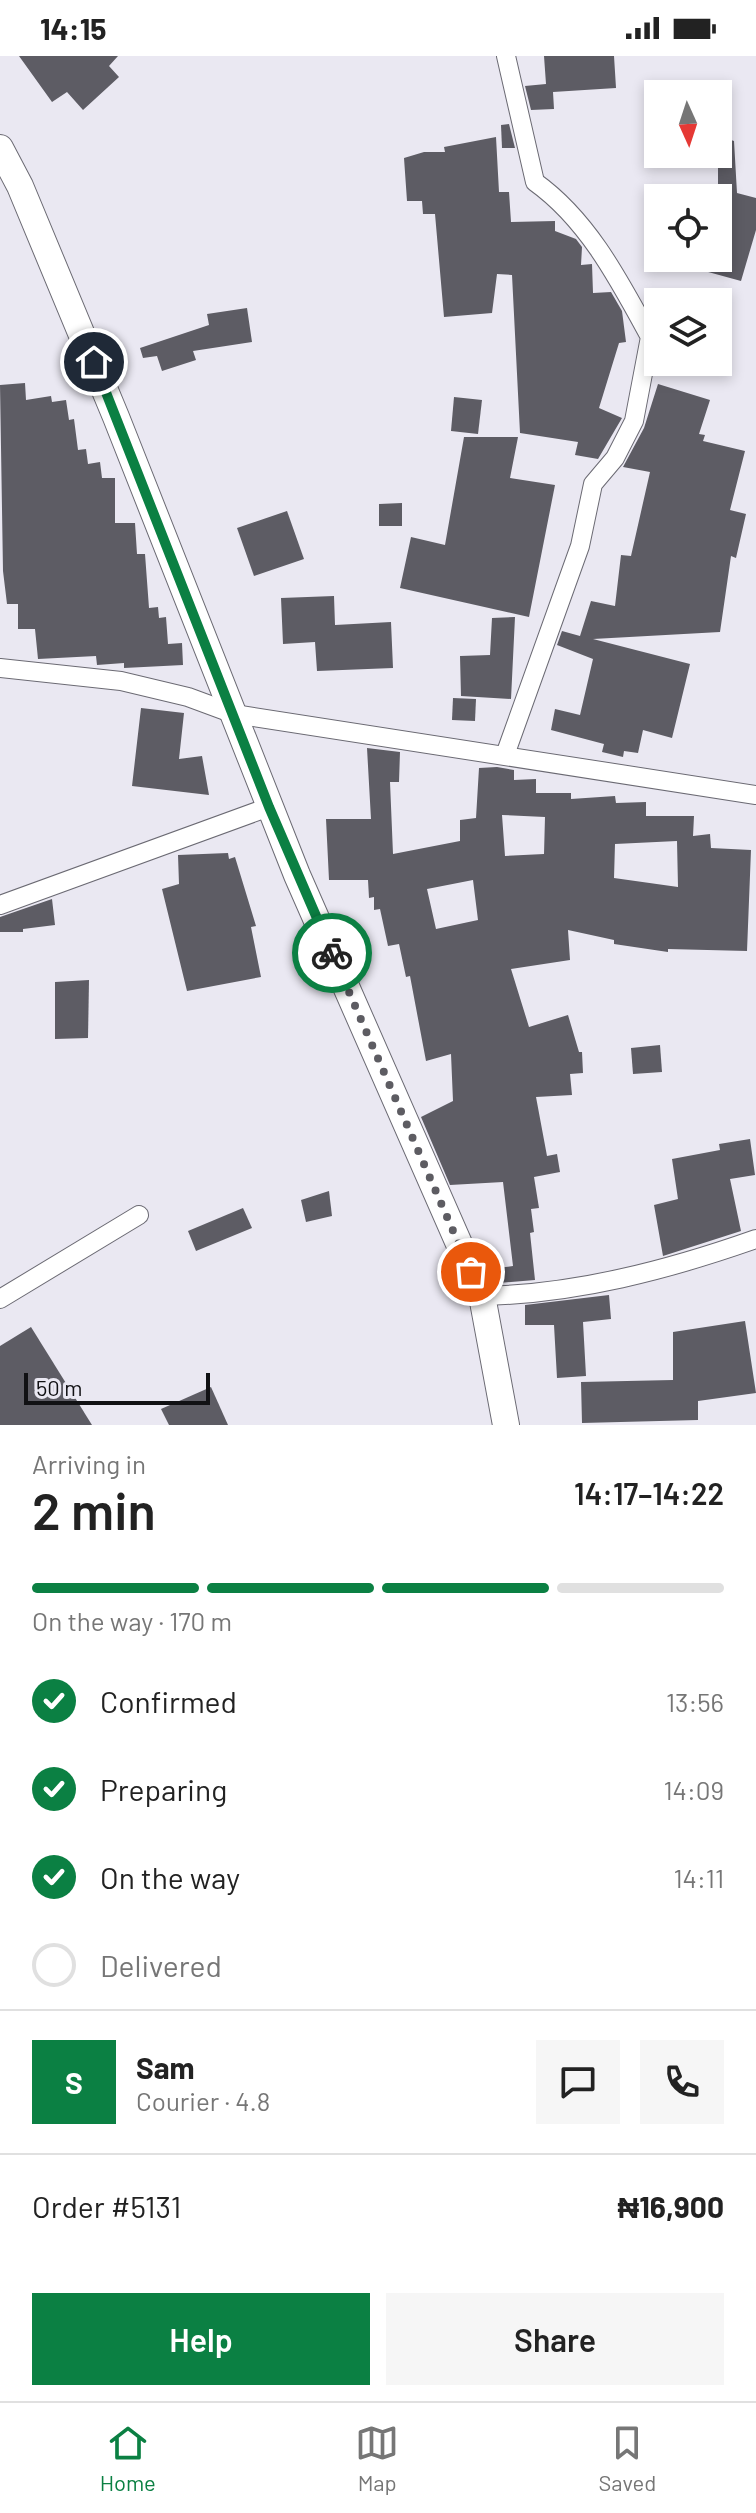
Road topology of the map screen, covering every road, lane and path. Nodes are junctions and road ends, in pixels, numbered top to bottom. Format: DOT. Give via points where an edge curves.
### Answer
graph roads {
  1 [pos="506,56"];
  2 [pos="0,148"];
  3 [pos="0,668"];
  4 [pos="234,714"];
  5 [pos="505,755"];
  6 [pos="756,795"];
  7 [pos="269,807"];
  8 [pos="0,905"];
  9 [pos="139,1215"];
  10 [pos="756,1239"];
  11 [pos="482,1296"];
  12 [pos="0,1299"];
  13 [pos="506,1425"];
  1 -- 5 [label="street" via="535,182 556,197 604,255 650,337 634,421 615,458 593,484 580,546"];
  2 -- 4 [label="street" via="105,390"];
  3 -- 4 [label="street" via="121,681"];
  4 -- 5 [label="street"];
  4 -- 7 [label="street"];
  5 -- 6 [label="street"];
  7 -- 8 [label="street"];
  7 -- 11 [label="street"];
  9 -- 12 [label="street"];
  10 -- 11 [label="street" via="580,1287 539,1295"];
  11 -- 13 [label="street"];
}
